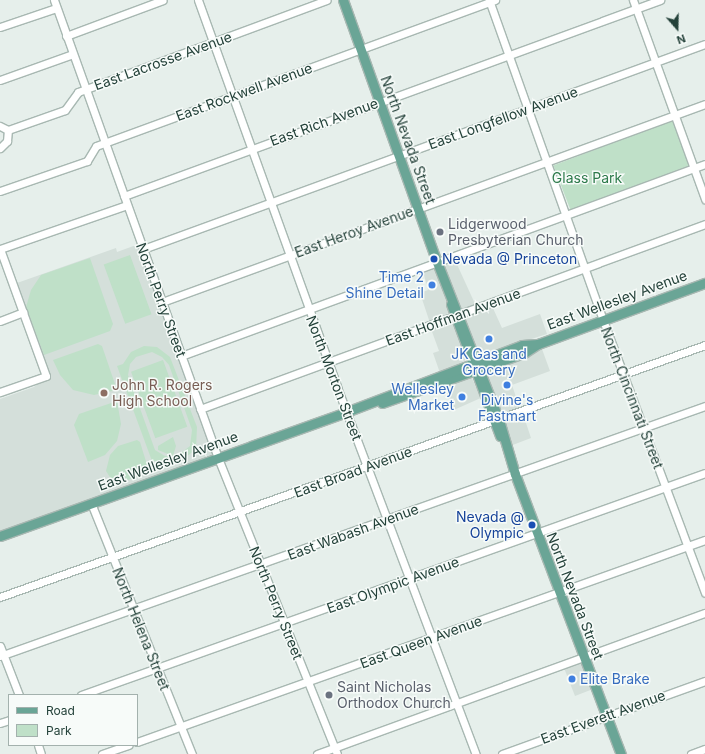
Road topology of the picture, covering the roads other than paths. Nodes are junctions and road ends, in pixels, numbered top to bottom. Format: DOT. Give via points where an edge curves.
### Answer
graph roads {
  1 [pos="54,0"];
  2 [pos="163,0"];
  3 [pos="198,0"];
  4 [pos="327,0"];
  5 [pos="343,0"];
  6 [pos="633,0"];
  7 [pos="660,0"];
  8 [pos="491,1"];
  9 [pos="56,8"];
  10 [pos="636,8"];
  11 [pos="0,27"];
  12 [pos="66,36"];
  13 [pos="213,43"];
  14 [pos="705,44"];
  15 [pos="360,49"];
  16 [pos="73,54"];
  17 [pos="508,55"];
  18 [pos="655,62"];
  19 [pos="0,80"];
  20 [pos="86,90"];
  21 [pos="232,96"];
  22 [pos="380,102"];
  23 [pos="705,104"];
  24 [pos="527,109"];
  25 [pos="675,115"];
  26 [pos="0,126"];
  27 [pos="8,130"];
  28 [pos="106,143"];
  29 [pos="0,148"];
  30 [pos="251,149"];
  31 [pos="398,156"];
  32 [pos="546,162"];
  33 [pos="705,164"];
  34 [pos="694,168"];
  35 [pos="0,191"];
  36 [pos="124,196"];
  37 [pos="705,199"];
  38 [pos="270,202"];
  39 [pos="127,205"];
  40 [pos="418,209"];
  41 [pos="566,216"];
  42 [pos="705,224"];
  43 [pos="0,249"];
  44 [pos="143,249"];
  45 [pos="289,256"];
  46 [pos="437,262"];
  47 [pos="584,269"];
  48 [pos="705,283"];
  49 [pos="162,302"];
  50 [pos="308,310"];
  51 [pos="23,312"];
  52 [pos="457,316"];
  53 [pos="603,320"];
  54 [pos="0,321"];
  55 [pos="705,346"];
  56 [pos="182,356"];
  57 [pos="328,363"];
  58 [pos="475,366"];
  59 [pos="623,375"];
  60 [pos="0,392"];
  61 [pos="705,406"];
  62 [pos="200,409"];
  63 [pos="346,412"];
  64 [pos="496,421"];
  65 [pos="643,428"];
  66 [pos="218,458"];
  67 [pos="367,467"];
  68 [pos="705,473"];
  69 [pos="515,474"];
  70 [pos="665,487"];
  71 [pos="91,503"];
  72 [pos="240,513"];
  73 [pos="387,520"];
  74 [pos="537,534"];
  75 [pos="0,536"];
  76 [pos="705,540"];
  77 [pos="688,546"];
  78 [pos="113,558"];
  79 [pos="261,565"];
  80 [pos="409,579"];
  81 [pos="559,592"];
  82 [pos="705,593"];
  83 [pos="0,597"];
  84 [pos="133,610"];
  85 [pos="705,613"];
  86 [pos="285,624"];
  87 [pos="432,639"];
  88 [pos="0,646"];
  89 [pos="2,656"];
  90 [pos="583,657"];
  91 [pos="157,668"];
  92 [pos="705,681"];
  93 [pos="309,683"];
  94 [pos="19,694"];
  95 [pos="84,694"];
  96 [pos="456,703"];
  97 [pos="607,716"];
  98 [pos="181,727"];
  99 [pos="138,742"];
  100 [pos="125,746"];
  101 [pos="705,749"];
  102 [pos="336,751"];
  103 [pos="102,754"];
  104 [pos="192,754"];
  105 [pos="317,754"];
  106 [pos="476,754"];
  107 [pos="502,754"];
  108 [pos="622,754"];
  109 [pos="691,754"];
  1 -- 9 [label="street, North Perry Street"];
  2 -- 12 [label="street"];
  3 -- 13 [label="street, North Morton Street"];
  4 -- 13 [label="street, East Lacrosse Avenue"];
  5 -- 15 [label="main road, North Nevada Street"];
  6 -- 10 [label="street"];
  7 -- 10 [label="street, East Rich Avenue"];
  8 -- 15 [label="street, East Rockwell Avenue"];
  8 -- 17 [label="street, North Cincinnati Street"];
  9 -- 11 [label="street"];
  9 -- 12 [label="street, North Perry Street"];
  10 -- 17 [label="street, East Rich Avenue"];
  10 -- 18 [label="street"];
  12 -- 16 [label="street, North Perry Street"];
  13 -- 20 [label="street, East Lacrosse Avenue"];
  13 -- 21 [label="street, North Morton Street"];
  14 -- 18 [label="street, East Longfellow Avenue"];
  15 -- 21 [label="street, East Rockwell Avenue"];
  15 -- 22 [label="main road, North Nevada Street"];
  16 -- 19 [label="street"];
  16 -- 20 [label="street, North Perry Street"];
  17 -- 22 [label="street, East Rich Avenue"];
  17 -- 24 [label="street, North Cincinnati Street"];
  18 -- 24 [label="street, East Longfellow Avenue"];
  18 -- 25 [label="street"];
  20 -- 27 [label="street, East Lacrosse Avenue" via="78,92 66,110"];
  20 -- 28 [label="street, North Perry Street"];
  21 -- 28 [label="street, East Rockwell Avenue"];
  21 -- 30 [label="street, North Morton Street"];
  22 -- 30 [label="street, East Rich Avenue"];
  22 -- 31 [label="main road, North Nevada Street"];
  23 -- 25 [label="street, East Heroy Avenue"];
  24 -- 31 [label="street, East Longfellow Avenue"];
  24 -- 32 [label="street, North Cincinnati Street"];
  25 -- 32 [label="street, East Heroy Avenue"];
  25 -- 34 [label="street"];
  26 -- 27 [label="street"];
  27 -- 29 [label="street" via="7,141"];
  28 -- 35 [label="street, East Rockwell Avenue" via="96,146 87,160"];
  28 -- 36 [label="street, North Perry Street"];
  30 -- 36 [label="street, East Rich Avenue"];
  30 -- 38 [label="street, North Morton Street"];
  31 -- 38 [label="street, East Longfellow Avenue"];
  31 -- 40 [label="main road, North Nevada Street"];
  32 -- 40 [label="street, East Heroy Avenue"];
  32 -- 41 [label="street, North Cincinnati Street"];
  33 -- 34 [label="street"];
  34 -- 37 [label="street"];
  34 -- 41 [label="street"];
  36 -- 39 [label="street, North Perry Street"];
  38 -- 44 [label="street, East Longfellow Avenue"];
  38 -- 45 [label="street, North Morton Street"];
  39 -- 43 [label="street"];
  39 -- 44 [label="street, North Perry Street"];
  40 -- 45 [label="street, East Heroy Avenue"];
  40 -- 46 [label="main road, North Nevada Street"];
  41 -- 46 [label="street"];
  41 -- 47 [label="street, North Cincinnati Street"];
  42 -- 47 [label="street, East Hoffman Avenue"];
  43 -- 51 [label="street"];
  44 -- 49 [label="street, North Perry Street"];
  45 -- 49 [label="street, East Heroy Avenue"];
  45 -- 50 [label="street, North Morton Street"];
  46 -- 50 [label="street"];
  46 -- 52 [label="main road, North Nevada Street"];
  47 -- 52 [label="street, East Hoffman Avenue"];
  47 -- 53 [label="street, North Cincinnati Street"];
  48 -- 53 [label="main road, East Wellesley Avenue"];
  49 -- 56 [label="street, North Perry Street"];
  50 -- 56 [label="street"];
  50 -- 57 [label="street, North Morton Street"];
  51 -- 54 [label="street"];
  51 -- 60 [label="street" via="46,376"];
  52 -- 57 [label="street, East Hoffman Avenue"];
  52 -- 58 [label="main road, North Nevada Street"];
  53 -- 58 [label="main road, East Wellesley Avenue" via="538,344 524,353"];
  53 -- 59 [label="street, North Cincinnati Street"];
  55 -- 59 [label="street, East Broad Avenue"];
  56 -- 62 [label="street, North Perry Street"];
  57 -- 62 [label="street, East Hoffman Avenue"];
  57 -- 63 [label="street, North Morton Street"];
  58 -- 63 [label="main road, East Wellesley Avenue"];
  58 -- 64 [label="main road, North Nevada Street"];
  59 -- 64 [label="street, East Broad Avenue"];
  59 -- 65 [label="street, North Cincinnati Street"];
  61 -- 65 [label="street, East Wabash Avenue"];
  62 -- 66 [label="street, North Perry Street"];
  63 -- 66 [label="main road, East Wellesley Avenue"];
  63 -- 67 [label="street, North Morton Street"];
  64 -- 67 [label="street, East Broad Avenue"];
  64 -- 69 [label="main road, North Nevada Street"];
  65 -- 69 [label="street, East Wabash Avenue"];
  65 -- 70 [label="street, North Cincinnati Street"];
  66 -- 71 [label="main road, East Wellesley Avenue"];
  66 -- 72 [label="street, North Perry Street"];
  67 -- 72 [label="street, East Broad Avenue"];
  67 -- 73 [label="street, North Morton Street"];
  68 -- 70 [label="street, East Olympic Avenue"];
  69 -- 73 [label="street, East Wabash Avenue"];
  69 -- 74 [label="main road, North Nevada Street"];
  70 -- 74 [label="street, East Olympic Avenue"];
  70 -- 77 [label="street, North Cincinnati Street"];
  71 -- 75 [label="main road, East Wellesley Avenue"];
  71 -- 78 [label="street, North Helena Street"];
  72 -- 78 [label="street, East Broad Avenue"];
  72 -- 79 [label="street, North Perry Street"];
  73 -- 79 [label="street, East Wabash Avenue"];
  73 -- 80 [label="street, North Morton Street"];
  74 -- 80 [label="street, East Olympic Avenue"];
  74 -- 81 [label="main road, North Nevada Street"];
  76 -- 77 [label="street, East Queen Avenue"];
  77 -- 81 [label="street, East Queen Avenue"];
  77 -- 82 [label="street, North Cincinnati Street"];
  78 -- 83 [label="street, East Broad Avenue"];
  78 -- 84 [label="street, North Helena Street"];
  79 -- 84 [label="street, East Wabash Avenue"];
  79 -- 86 [label="street, North Perry Street"];
  80 -- 86 [label="street, East Olympic Avenue"];
  80 -- 87 [label="street, North Morton Street"];
  81 -- 87 [label="street, East Queen Avenue"];
  81 -- 90 [label="main road, North Nevada Street"];
  84 -- 89 [label="street, East Wabash Avenue"];
  84 -- 91 [label="street, North Helena Street"];
  85 -- 90 [label="street"];
  86 -- 91 [label="street, East Olympic Avenue"];
  86 -- 93 [label="street, North Perry Street"];
  87 -- 93 [label="street, East Queen Avenue"];
  87 -- 96 [label="street, North Morton Street"];
  88 -- 89 [label="street"];
  89 -- 94 [label="street"];
  90 -- 96 [label="street"];
  90 -- 97 [label="main road, North Nevada Street"];
  91 -- 95 [label="street, East Olympic Avenue"];
  91 -- 98 [label="street, North Helena Street"];
  92 -- 97 [label="street, East Everett Avenue"];
  93 -- 98 [label="street, East Queen Avenue"];
  93 -- 102 [label="street, North Perry Street"];
  96 -- 102 [label="street"];
  96 -- 106 [label="street, North Morton Street"];
  97 -- 107 [label="street, East Everett Avenue"];
  97 -- 108 [label="main road, North Nevada Street"];
  98 -- 99 [label="street, East Queen Avenue"];
  98 -- 104 [label="street, North Helena Street"];
  100 -- 103 [label="street"];
  101 -- 109 [label="street"];
  102 -- 105 [label="street"];
}
